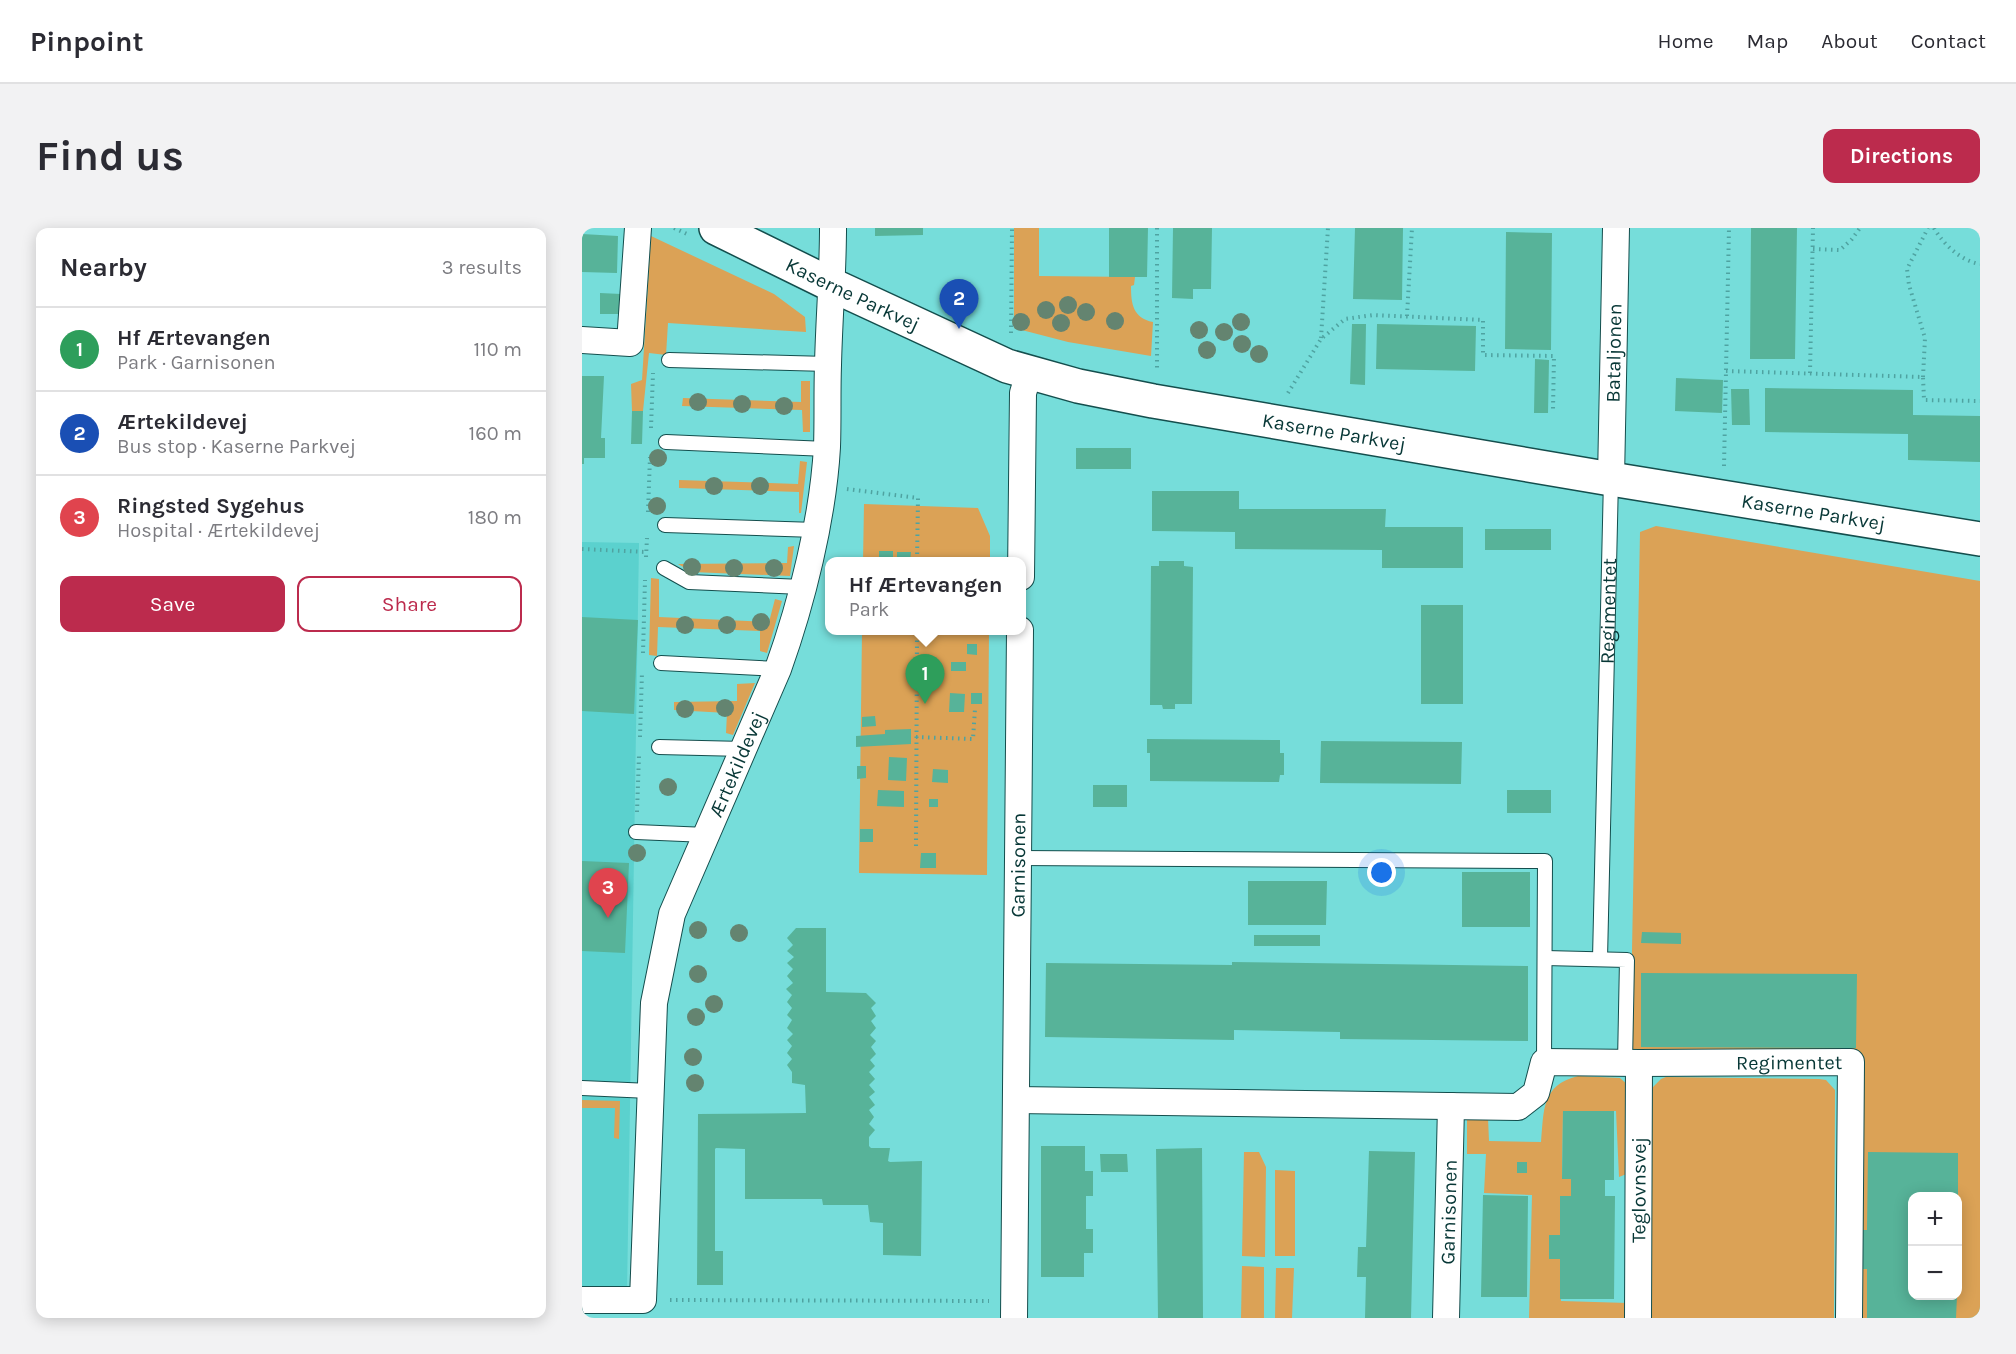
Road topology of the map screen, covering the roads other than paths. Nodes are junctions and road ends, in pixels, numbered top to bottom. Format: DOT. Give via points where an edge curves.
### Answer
graph roads {
  1 [pos="638,228"];
  2 [pos="716,228"];
  3 [pos="833,228"];
  4 [pos="1616,228"];
  5 [pos="832,285"];
  6 [pos="582,340"];
  7 [pos="669,360"];
  8 [pos="828,364"];
  9 [pos="1018,370"];
  10 [pos="666,442"];
  11 [pos="826,448"];
  12 [pos="1611,479"];
  13 [pos="665,525"];
  14 [pos="816,530"];
  15 [pos="1980,539"];
  16 [pos="1021,557"];
  17 [pos="664,568"];
  18 [pos="802,587"];
  19 [pos="1020,635"];
  20 [pos="662,663"];
  21 [pos="778,669"];
  22 [pos="659,747"];
  23 [pos="744,749"];
  24 [pos="636,832"];
  25 [pos="707,835"];
  26 [pos="1018,858"];
  27 [pos="1545,958"];
  28 [pos="1600,959"];
  29 [pos="1544,1062"];
  30 [pos="1632,1063"];
  31 [pos="582,1088"];
  32 [pos="650,1091"];
  33 [pos="1016,1100"];
  34 [pos="1451,1106"];
  35 [pos="582,1300"];
  36 [pos="1014,1310"];
  37 [pos="1446,1318"];
  38 [pos="1638,1318"];
  39 [pos="1849,1318"];
  1 -- 6 [label="street" via="630,343"];
  2 -- 5 [label="street, Kaserne Parkvej"];
  3 -- 5 [label="street, Ærtekildevej"];
  4 -- 12 [label="street, Bataljonen"];
  5 -- 8 [label="street, Ærtekildevej"];
  5 -- 9 [label="street, Kaserne Parkvej"];
  7 -- 8 [label="lane"];
  8 -- 11 [label="street, Ærtekildevej"];
  9 -- 12 [label="street, Kaserne Parkvej" via="1154,401"];
  9 -- 16 [label="street" via="1023,393"];
  10 -- 11 [label="lane"];
  11 -- 14 [label="street, Ærtekildevej"];
  12 -- 15 [label="street, Kaserne Parkvej"];
  12 -- 28 [label="lane, Regimentet"];
  13 -- 14 [label="lane"];
  14 -- 18 [label="street, Ærtekildevej"];
  17 -- 18 [label="lane" via="689,582"];
  18 -- 21 [label="street, Ærtekildevej"];
  19 -- 26 [label="street, Garnisonen"];
  20 -- 21 [label="lane"];
  21 -- 23 [label="street, Ærtekildevej"];
  22 -- 23 [label="lane"];
  23 -- 25 [label="street, Ærtekildevej"];
  24 -- 25 [label="lane"];
  25 -- 32 [label="street, Ærtekildevej" via="672,914 654,1004"];
  26 -- 27 [label="lane" via="1545,861"];
  26 -- 33 [label="street, Garnisonen"];
  27 -- 28 [label="lane"];
  27 -- 29 [label="lane"];
  28 -- 30 [label="lane" via="1627,960"];
  29 -- 30 [label="street, Regimentet"];
  29 -- 34 [label="street" via="1536,1093 1518,1107"];
  30 -- 38 [label="street, Teglovnsvej"];
  30 -- 39 [label="street, Regimentet" via="1851,1062"];
  31 -- 32 [label="lane"];
  32 -- 35 [label="street, Ærtekildevej" via="644,1300"];
  33 -- 34 [label="street"];
  33 -- 36 [label="street, Garnisonen"];
  34 -- 37 [label="street, Garnisonen"];
}
